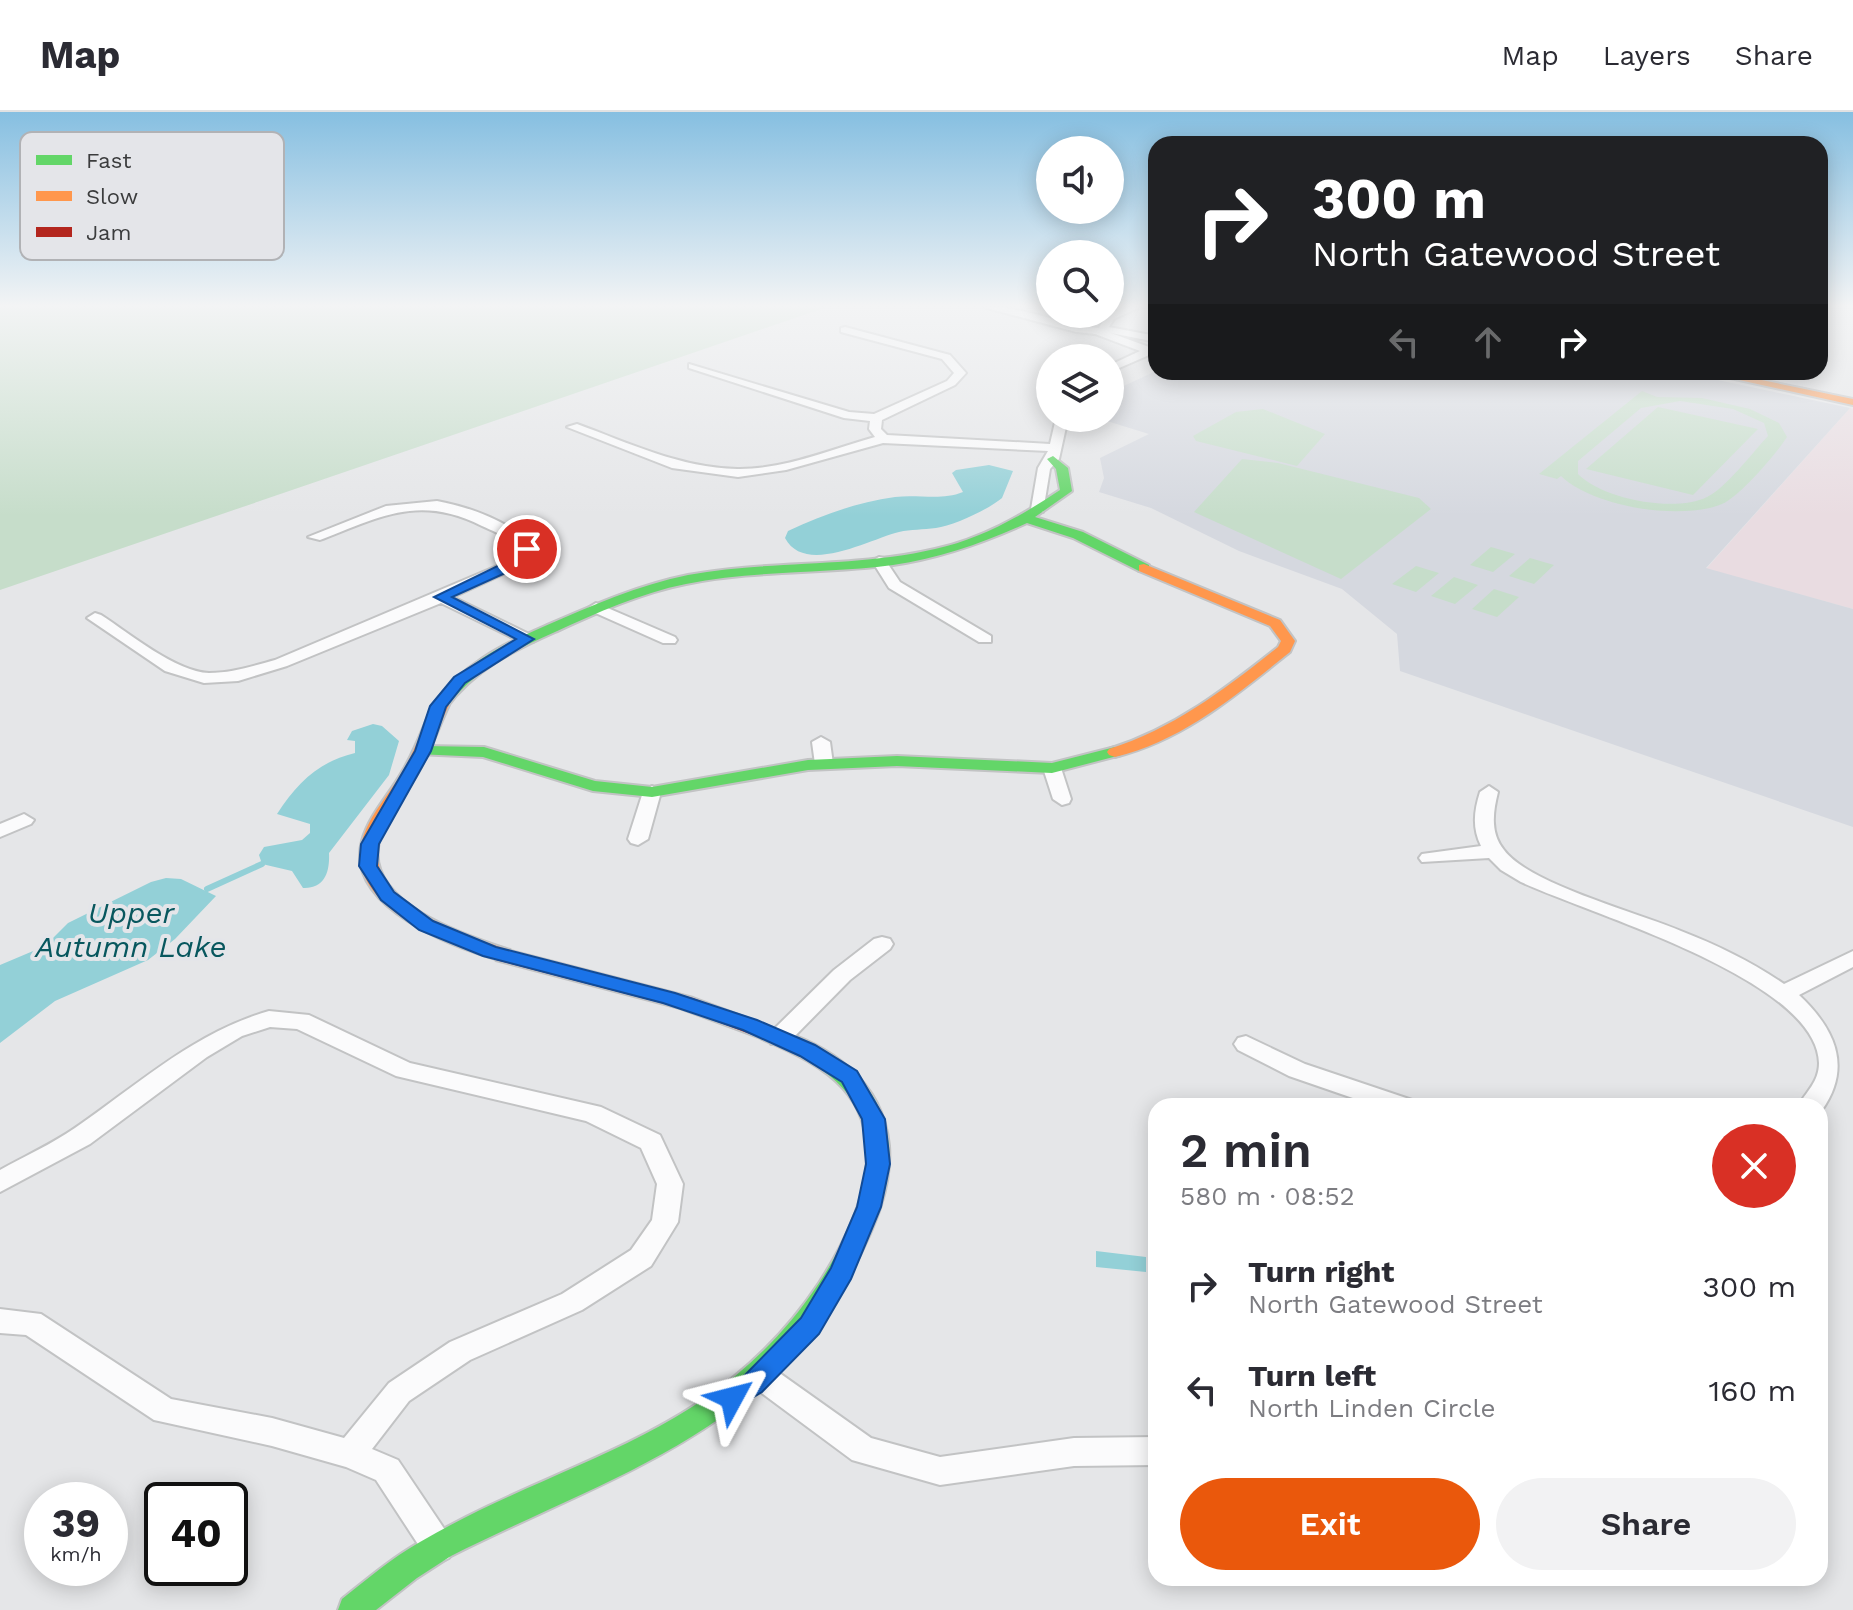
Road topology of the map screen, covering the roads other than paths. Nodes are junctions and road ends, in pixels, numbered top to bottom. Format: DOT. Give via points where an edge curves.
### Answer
graph roads {
  1 [pos="728,377"];
  2 [pos="956,377"];
  3 [pos="1747,380"];
  4 [pos="1853,402"];
  5 [pos="876,418"];
  6 [pos="573,427"];
  7 [pos="1059,432"];
  8 [pos="883,439"];
  9 [pos="1055,453"];
  10 [pos="1032,514"];
  11 [pos="315,537"];
  12 [pos="879,561"];
  13 [pos="441,597"];
  14 [pos="596,608"];
  15 [pos="95,618"];
  16 [pos="527,639"];
  17 [pos="985,639"];
  18 [pos="669,640"];
  19 [pos="821,742"];
  20 [pos="423,751"];
  21 [pos="824,764"];
  22 [pos="1052,768"];
  23 [pos="652,792"];
  24 [pos="1489,792"];
  25 [pos="1062,799"];
  26 [pos="24,820"];
  27 [pos="0,831"];
  28 [pos="638,839"];
  29 [pos="1494,851"];
  30 [pos="1429,858"];
  31 [pos="882,944"];
  32 [pos="1853,958"];
  33 [pos="1784,993"];
  34 [pos="779,1038"];
  35 [pos="1246,1044"];
  36 [pos="1379,1098"];
  37 [pos="1819,1098"];
  38 [pos="0,1182"];
  39 [pos="0,1321"];
  40 [pos="761,1376"];
  41 [pos="1148,1451"];
  42 [pos="350,1454"];
  43 [pos="438,1547"];
  44 [pos="353,1610"];
  1 -- 5 [label="street" via="848,415"];
  2 -- 5 [label="street"];
  3 -- 4 [label="street"];
  5 -- 8 [label="street" via="875,429"];
  6 -- 8 [label="street" via="677,465 738,477"];
  7 -- 9 [label="street"];
  8 -- 9 [label="street"];
  9 -- 10 [label="street" via="1044,468"];
  9 -- 10 [label="street" via="1066,491"];
  10 -- 12 [label="street" via="976,544"];
  10 -- 22 [label="street" via="1178,585 1275,623 1288,641 1285,649 1201,715 1154,742"];
  11 -- 13 [label="street" via="381,512 439,505 525,545 524,556 509,566"];
  12 -- 14 [label="street" via="706,576 652,586"];
  12 -- 17 [label="street" via="894,585"];
  13 -- 15 [label="street" via="238,676 204,678 171,667"];
  13 -- 16 [label="street"];
  14 -- 16 [label="street"];
  14 -- 18 [label="street"];
  16 -- 20 [label="street" via="459,680 438,706"];
  19 -- 21 [label="street"];
  20 -- 23 [label="street" via="484,752 593,786"];
  20 -- 34 [label="street" via="370,844 368,866 388,896 426,925 490,951 668,997"];
  21 -- 22 [label="street" via="897,761"];
  21 -- 23 [label="street"];
  22 -- 25 [label="street"];
  23 -- 28 [label="street"];
  24 -- 29 [label="street" via="1481,820"];
  26 -- 27 [label="street"];
  29 -- 30 [label="street"];
  29 -- 33 [label="street" via="1528,878 1728,960"];
  31 -- 34 [label="street" via="842,975"];
  32 -- 33 [label="street"];
  33 -- 37 [label="street" via="1824,1036 1832,1067"];
  34 -- 40 [label="street" via="849,1077 874,1119 878,1164 869,1207 842,1272 810,1326"];
  35 -- 36 [label="street" via="1297,1070"];
  38 -- 42 [label="street" via="81,1137 199,1051 234,1030 269,1019 301,1021 404,1070 592,1113 651,1142 670,1184 665,1222 641,1258 572,1302 460,1351 399,1392"];
  39 -- 42 [label="street" via="31,1323 165,1411"];
  40 -- 41 [label="street" via="863,1450 940,1471 1074,1452"];
  40 -- 43 [label="street" via="668,1441"];
  42 -- 43 [label="street" via="387,1470"];
  43 -- 44 [label="street"];
}
